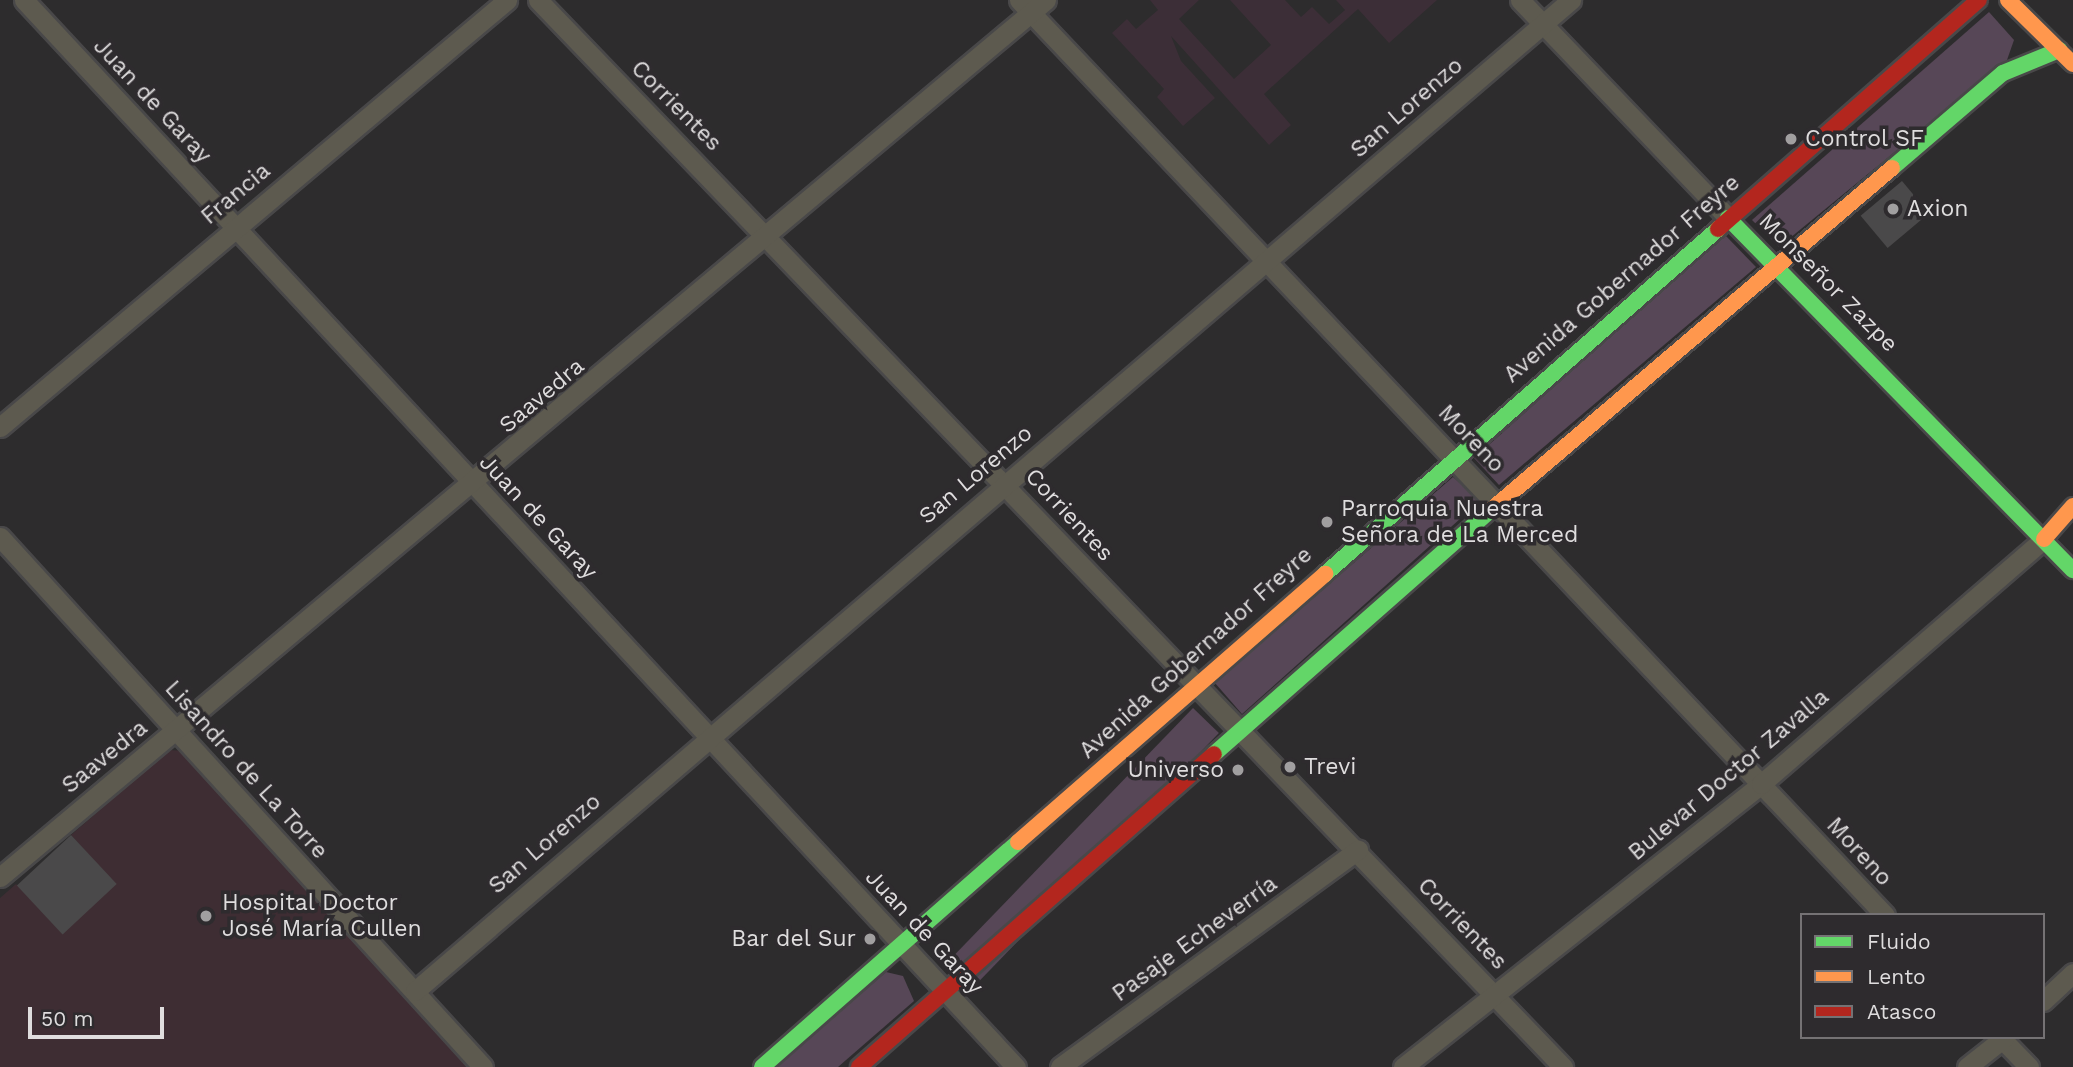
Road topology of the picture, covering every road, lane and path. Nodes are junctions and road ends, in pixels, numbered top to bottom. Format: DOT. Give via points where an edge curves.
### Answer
graph roads {
  1 [pos="24,0"];
  2 [pos="507,0"];
  3 [pos="538,0"];
  4 [pos="1520,0"];
  5 [pos="1571,0"];
  6 [pos="1979,0"];
  7 [pos="2008,0"];
  8 [pos="1032,4"];
  9 [pos="1543,23"];
  10 [pos="2068,53"];
  11 [pos="1728,218"];
  12 [pos="236,225"];
  13 [pos="769,235"];
  14 [pos="1267,260"];
  15 [pos="1777,265"];
  16 [pos="0,428"];
  17 [pos="1453,458"];
  18 [pos="1004,483"];
  19 [pos="474,485"];
  20 [pos="1499,503"];
  21 [pos="2073,506"];
  22 [pos="0,537"];
  23 [pos="2044,539"];
  24 [pos="2073,570"];
  25 [pos="1196,685"];
  26 [pos="177,731"];
  27 [pos="1243,732"];
  28 [pos="707,734"];
  29 [pos="1761,784"];
  30 [pos="1358,850"];
  31 [pos="0,877"];
  32 [pos="1883,913"];
  33 [pos="903,946"];
  34 [pos="2073,973"];
  35 [pos="415,991"];
  36 [pos="946,992"];
  37 [pos="1497,996"];
  38 [pos="2045,999"];
  39 [pos="2001,1039"];
  40 [pos="2003,1039"];
  41 [pos="483,1067"];
  42 [pos="762,1067"];
  43 [pos="859,1067"];
  44 [pos="1016,1067"];
  45 [pos="1060,1067"];
  46 [pos="1403,1067"];
  47 [pos="1563,1067"];
  48 [pos="1967,1067"];
  49 [pos="2029,1067"];
  1 -- 12 [label="street, Juan de Garay"];
  2 -- 12 [label="street, Francia"];
  3 -- 13 [label="street, Corrientes"];
  4 -- 9 [label="street, Monseñor Zazpe"];
  5 -- 9 [label="street, San Lorenzo"];
  6 -- 11 [label="main road, Avenida Gobernador Freyre"];
  7 -- 10 [label="main road"];
  8 -- 13 [label="street, Saavedra"];
  8 -- 14 [label="street, Moreno"];
  9 -- 11 [label="street, Monseñor Zazpe"];
  9 -- 14 [label="street, San Lorenzo"];
  10 -- 15 [label="main road" via="2003,73"];
  11 -- 15 [label="main road, Monseñor Zazpe"];
  11 -- 17 [label="main road, Avenida Gobernador Freyre"];
  12 -- 16 [label="street, Francia"];
  12 -- 19 [label="street, Juan de Garay"];
  13 -- 18 [label="street, Corrientes"];
  13 -- 19 [label="street, Saavedra"];
  14 -- 17 [label="street, Moreno"];
  14 -- 18 [label="street, San Lorenzo"];
  15 -- 20 [label="main road"];
  15 -- 23 [label="main road, Monseñor Zazpe"];
  17 -- 20 [label="street, Moreno"];
  17 -- 25 [label="main road, Avenida Gobernador Freyre"];
  18 -- 25 [label="street, Corrientes"];
  18 -- 28 [label="street, San Lorenzo"];
  19 -- 26 [label="street, Saavedra"];
  19 -- 28 [label="street, Juan de Garay"];
  20 -- 27 [label="main road"];
  20 -- 29 [label="street, Moreno"];
  21 -- 23 [label="main road, Bulevar Doctor Zavalla"];
  22 -- 26 [label="street, Lisandro de La Torre"];
  23 -- 24 [label="main road, Monseñor Zazpe"];
  23 -- 29 [label="street, Bulevar Doctor Zavalla"];
  25 -- 27 [label="street, Corrientes"];
  25 -- 33 [label="main road, Avenida Gobernador Freyre"];
  26 -- 31 [label="street, Saavedra"];
  26 -- 35 [label="street, Lisandro de La Torre"];
  27 -- 30 [label="street, Corrientes"];
  27 -- 36 [label="main road"];
  28 -- 33 [label="street, Juan de Garay"];
  28 -- 35 [label="street, San Lorenzo"];
  29 -- 32 [label="street, Moreno"];
  29 -- 37 [label="street, Bulevar Doctor Zavalla"];
  30 -- 37 [label="street, Corrientes"];
  30 -- 45 [label="street, Pasaje Echeverría"];
  33 -- 36 [label="street, Juan de Garay"];
  33 -- 42 [label="main road, Avenida Gobernador Freyre"];
  34 -- 38 [label="street"];
  35 -- 41 [label="street, Lisandro de La Torre"];
  36 -- 43 [label="main road"];
  36 -- 44 [label="street, Juan de Garay"];
  37 -- 46 [label="street, Bulevar Doctor Zavalla"];
  37 -- 47 [label="street, Corrientes"];
  39 -- 48 [label="street"];
  40 -- 49 [label="street"];
}
